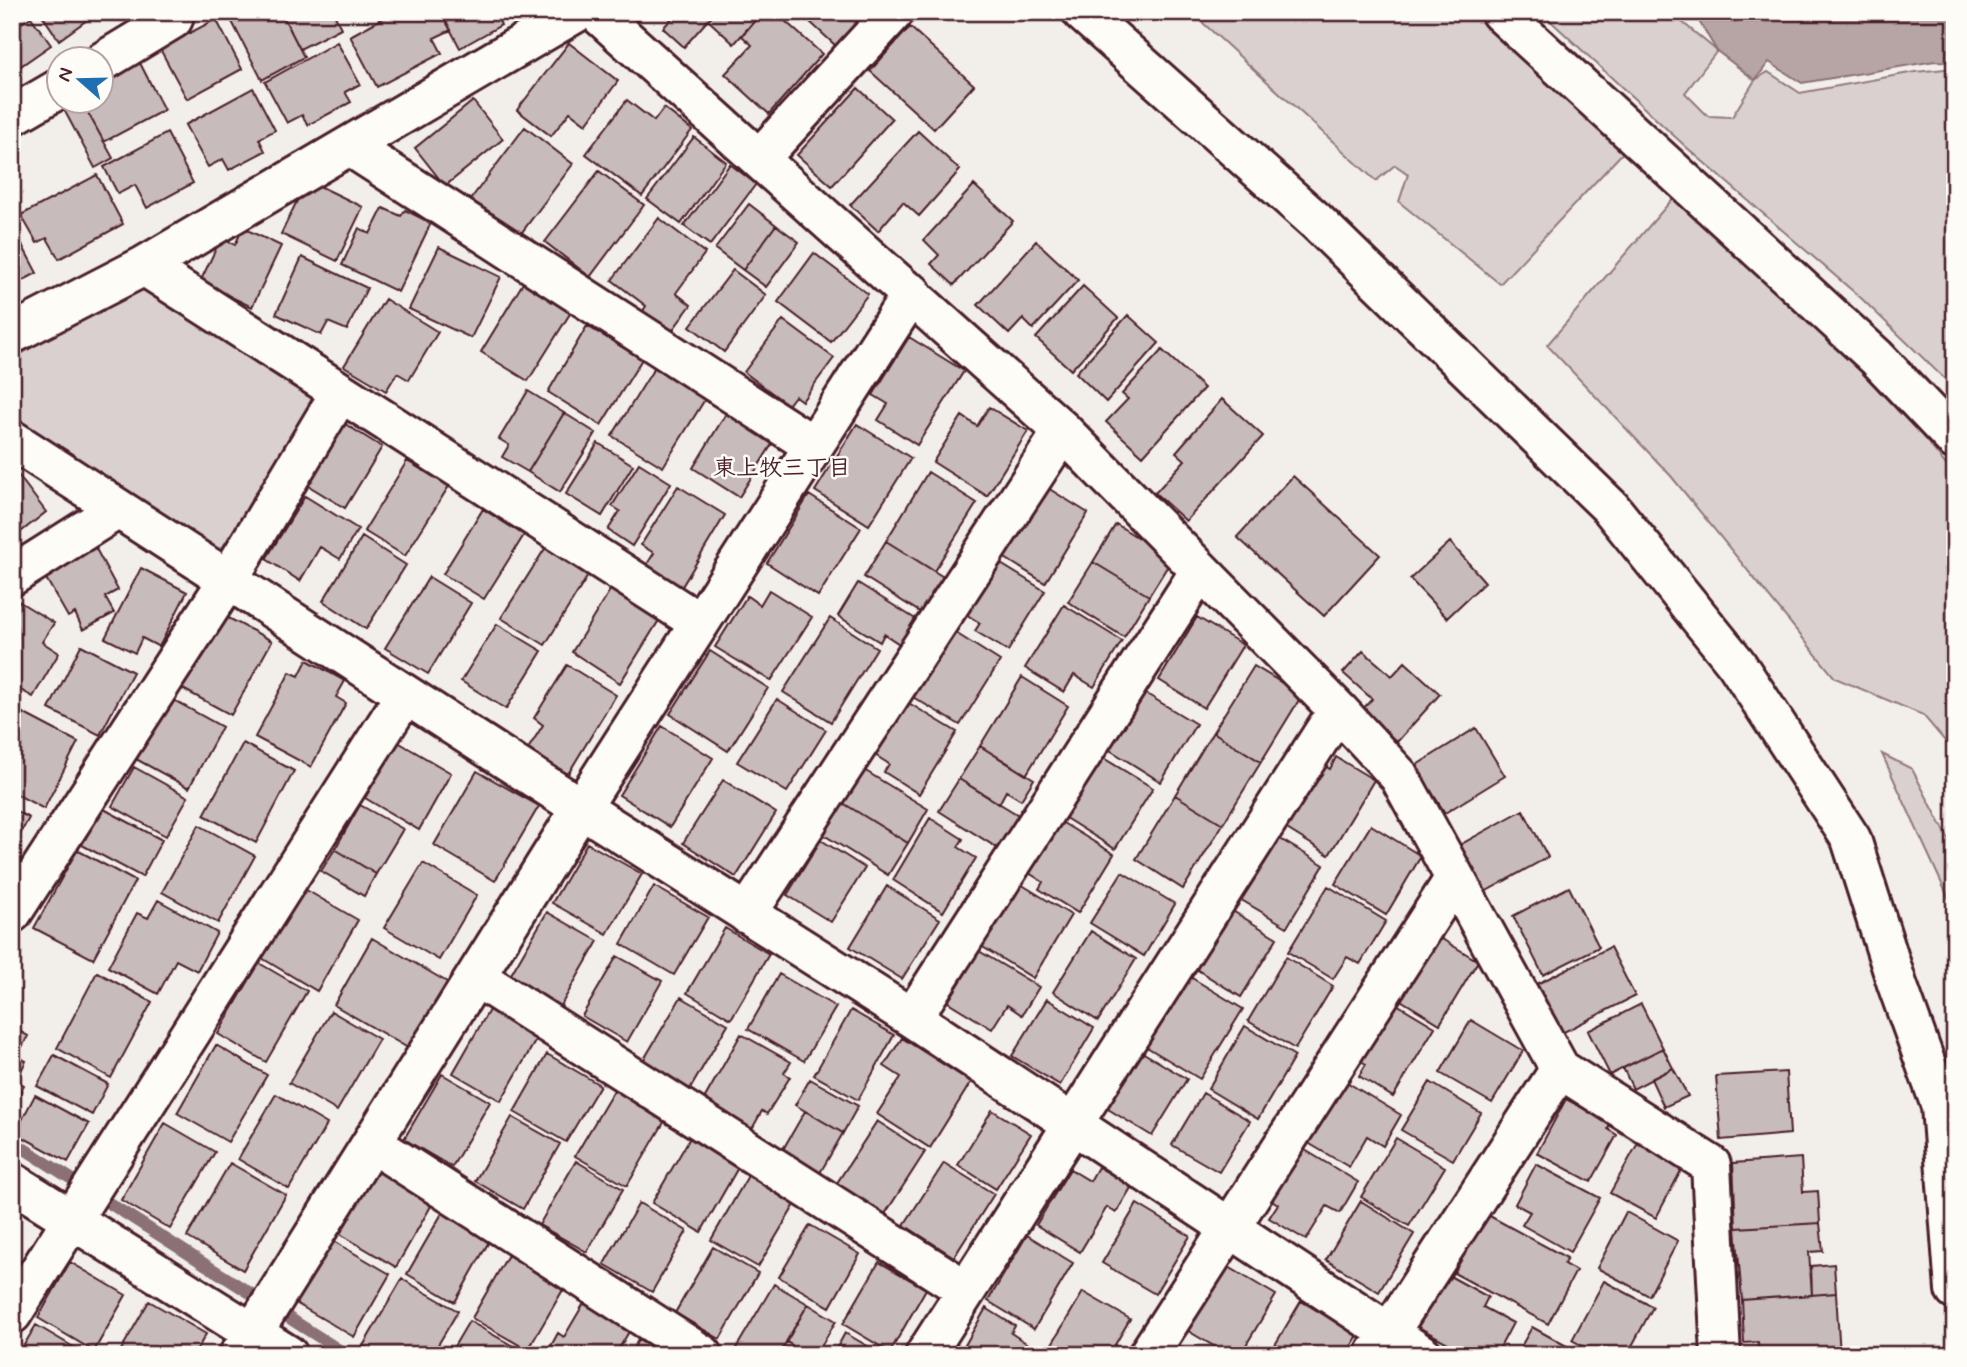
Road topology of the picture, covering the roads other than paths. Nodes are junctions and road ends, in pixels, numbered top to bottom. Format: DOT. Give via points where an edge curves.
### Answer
graph roads {
  1 [pos="577,12"];
  2 [pos="596,12"];
  3 [pos="894,12"];
  4 [pos="1082,12"];
  5 [pos="1500,12"];
  6 [pos="175,15"];
  7 [pos="116,53"];
  8 [pos="46,96"];
  9 [pos="12,116"];
  10 [pos="349,146"];
  11 [pos="759,159"];
  12 [pos="144,266"];
  13 [pos="912,293"];
  14 [pos="12,334"];
  15 [pos="340,393"];
  16 [pos="1063,430"];
  17 [pos="12,440"];
  18 [pos="1955,440"];
  19 [pos="814,446"];
  20 [pos="118,509"];
  21 [pos="1200,571"];
  22 [pos="12,576"];
  23 [pos="228,580"];
  24 [pos="700,623"];
  25 [pos="405,695"];
  26 [pos="1338,710"];
  27 [pos="581,808"];
  28 [pos="1455,878"];
  29 [pos="12,913"];
  30 [pos="747,914"];
  31 [pos="476,977"];
  32 [pos="912,1018"];
  33 [pos="1560,1069"];
  34 [pos="1072,1124"];
  35 [pos="373,1144"];
  36 [pos="12,1182"];
  37 [pos="71,1219"];
  38 [pos="1229,1227"];
  39 [pos="966,1290"];
  40 [pos="1955,1290"];
  41 [pos="12,1314"];
  42 [pos="1382,1343"];
  43 [pos="246,1344"];
  44 [pos="288,1355"];
  45 [pos="703,1355"];
  46 [pos="925,1355"];
  47 [pos="1148,1355"];
  48 [pos="1423,1355"];
  49 [pos="1721,1355"];
  1 -- 10 [label="street"];
  2 -- 11 [label="street"];
  3 -- 11 [label="street"];
  4 -- 40 [label="street" via="1315,221 1610,507 1735,663 1851,839 1941,1106"];
  5 -- 18 [label="street" via="1876,357"];
  6 -- 7 [label="street"];
  8 -- 9 [label="street"];
  10 -- 12 [label="street"];
  10 -- 19 [label="street"];
  11 -- 13 [label="street"];
  12 -- 14 [label="street"];
  12 -- 15 [label="street"];
  13 -- 16 [label="street"];
  13 -- 19 [label="street"];
  15 -- 23 [label="street"];
  15 -- 24 [label="street"];
  16 -- 21 [label="street"];
  16 -- 30 [label="street"];
  17 -- 20 [label="street"];
  19 -- 24 [label="street"];
  20 -- 22 [label="street"];
  20 -- 23 [label="street"];
  21 -- 26 [label="street"];
  21 -- 32 [label="street"];
  23 -- 25 [label="street"];
  23 -- 29 [label="street"];
  24 -- 27 [label="street"];
  25 -- 27 [label="street"];
  25 -- 37 [label="street"];
  26 -- 28 [label="street" via="1399,776"];
  26 -- 34 [label="street"];
  27 -- 30 [label="street"];
  27 -- 31 [label="street"];
  28 -- 33 [label="street"];
  28 -- 38 [label="street"];
  30 -- 32 [label="street"];
  31 -- 35 [label="street"];
  31 -- 39 [label="street"];
  32 -- 34 [label="street"];
  33 -- 42 [label="street"];
  33 -- 49 [label="street" via="1711,1165"];
  34 -- 38 [label="street"];
  34 -- 39 [label="street"];
  35 -- 43 [label="street"];
  35 -- 45 [label="street"];
  36 -- 37 [label="street"];
  37 -- 41 [label="street"];
  37 -- 43 [label="street"];
  38 -- 42 [label="street"];
  38 -- 47 [label="street"];
  39 -- 46 [label="street"];
  42 -- 48 [label="street"];
  43 -- 44 [label="street"];
}
